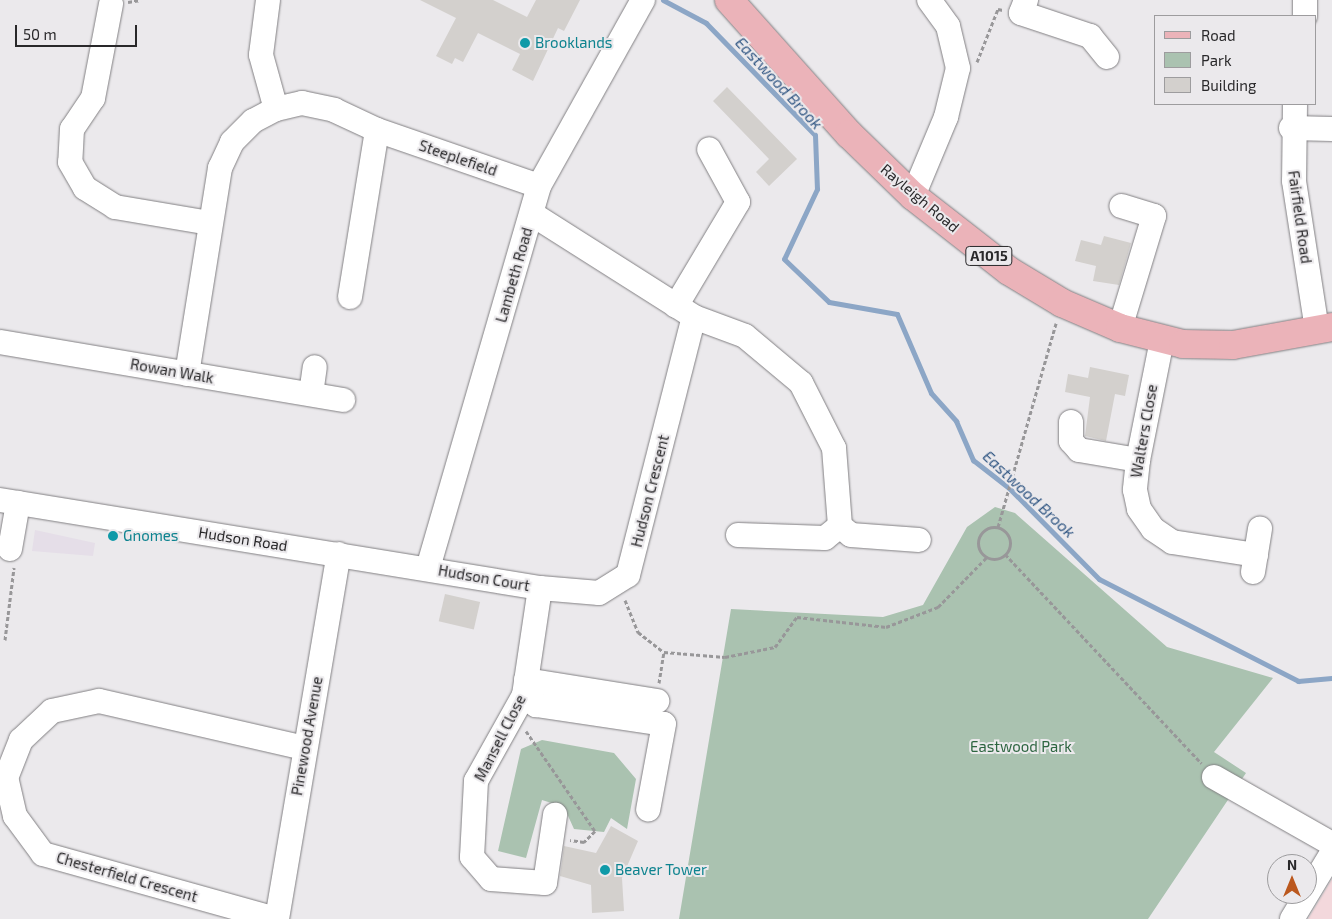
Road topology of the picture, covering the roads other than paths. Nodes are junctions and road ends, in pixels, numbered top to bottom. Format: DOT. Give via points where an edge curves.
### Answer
graph roads {
  1 [pos="268,0"];
  2 [pos="643,0"];
  3 [pos="728,0"];
  4 [pos="929,0"];
  5 [pos="1026,0"];
  6 [pos="1305,0"];
  7 [pos="110,4"];
  8 [pos="1305,15"];
  9 [pos="1107,57"];
  10 [pos="1295,105"];
  11 [pos="276,108"];
  12 [pos="1292,128"];
  13 [pos="1332,129"];
  14 [pos="376,130"];
  15 [pos="709,149"];
  16 [pos="539,186"];
  17 [pos="914,196"];
  18 [pos="1121,206"];
  19 [pos="532,214"];
  20 [pos="210,223"];
  21 [pos="360,284"];
  22 [pos="685,312"];
  23 [pos="1120,328"];
  24 [pos="1325,329"];
  25 [pos="1162,340"];
  26 [pos="0,342"];
  27 [pos="315,367"];
  28 [pos="187,374"];
  29 [pos="311,394"];
  30 [pos="343,400"];
  31 [pos="1071,422"];
  32 [pos="1138,460"];
  33 [pos="9,501"];
  34 [pos="840,526"];
  35 [pos="1260,529"];
  36 [pos="738,534"];
  37 [pos="919,540"];
  38 [pos="10,549"];
  39 [pos="338,554"];
  40 [pos="428,568"];
  41 [pos="540,588"];
  42 [pos="521,696"];
  43 [pos="657,701"];
  44 [pos="305,748"];
  45 [pos="1214,776"];
  46 [pos="648,810"];
  47 [pos="554,826"];
  48 [pos="1332,844"];
  49 [pos="1332,853"];
  50 [pos="277,919"];
  51 [pos="1292,919"];
  1 -- 11 [label="street" via="261,55"];
  2 -- 16 [label="street, Lambeth Road"];
  3 -- 17 [label="main road, Rayleigh Road / A1015" via="849,134"];
  4 -- 17 [label="street" via="948,26 958,68 946,117"];
  5 -- 9 [label="street" via="1021,13 1090,36"];
  6 -- 8 [label="street"];
  7 -- 20 [label="street" via="93,98 72,129 70,162 85,188 115,207"];
  10 -- 12 [label="street, Fairfield Road"];
  11 -- 14 [label="street, Steeplefield" via="302,103 334,110"];
  11 -- 20 [label="street, Steeplefield" via="253,121 232,142 220,168"];
  12 -- 13 [label="street"];
  12 -- 24 [label="street, Fairfield Road" via="1294,181"];
  14 -- 16 [label="street, Steeplefield"];
  14 -- 21 [label="street"];
  15 -- 22 [label="street, Hudson Crescent" via="738,202"];
  16 -- 19 [label="street, Lambeth Road"];
  17 -- 23 [label="main road, Rayleigh Road / A1015" via="1009,271 1062,303"];
  18 -- 23 [label="street" via="1154,216"];
  19 -- 22 [label="street"];
  19 -- 40 [label="street, Lambeth Road"];
  20 -- 28 [label="street, Steeplefield"];
  22 -- 34 [label="street" via="745,336 801,383 834,448"];
  22 -- 41 [label="street, Hudson Crescent" via="628,575 599,593"];
  23 -- 25 [label="main road, Rayleigh Road / A1015"];
  24 -- 25 [label="main road, Rayleigh Road / A1015" via="1233,345"];
  25 -- 32 [label="street, Walters Close"];
  26 -- 28 [label="street, Rowan Walk"];
  27 -- 29 [label="street"];
  28 -- 29 [label="street, Rowan Walk"];
  29 -- 30 [label="street, Rowan Walk"];
  31 -- 32 [label="street" via="1072,441 1080,450"];
  32 -- 35 [label="street, Walters Close" via="1135,490 1139,509 1162,536 1197,550 1255,563"];
  33 -- 38 [label="street"];
  33 -- 39 [label="street, Hudson Road"];
  34 -- 36 [label="street" via="825,538"];
  34 -- 37 [label="street" via="851,534"];
  39 -- 40 [label="street, Hudson Road"];
  39 -- 44 [label="street, Pinewood Avenue"];
  40 -- 41 [label="street, Hudson Court"];
  41 -- 42 [label="street, Mansell Close"];
  42 -- 43 [label="street"];
  42 -- 46 [label="street" via="536,706 664,724"];
  42 -- 47 [label="street, Mansell Close" via="476,781 472,857 490,879 545,883"];
  44 -- 50 [label="street, Pinewood Avenue"];
  44 -- 50 [label="street, Chesterfield Crescent" via="99,701 52,711 21,740 6,778 15,816 43,854"];
  45 -- 48 [label="street"];
  49 -- 51 [label="street"];
}
